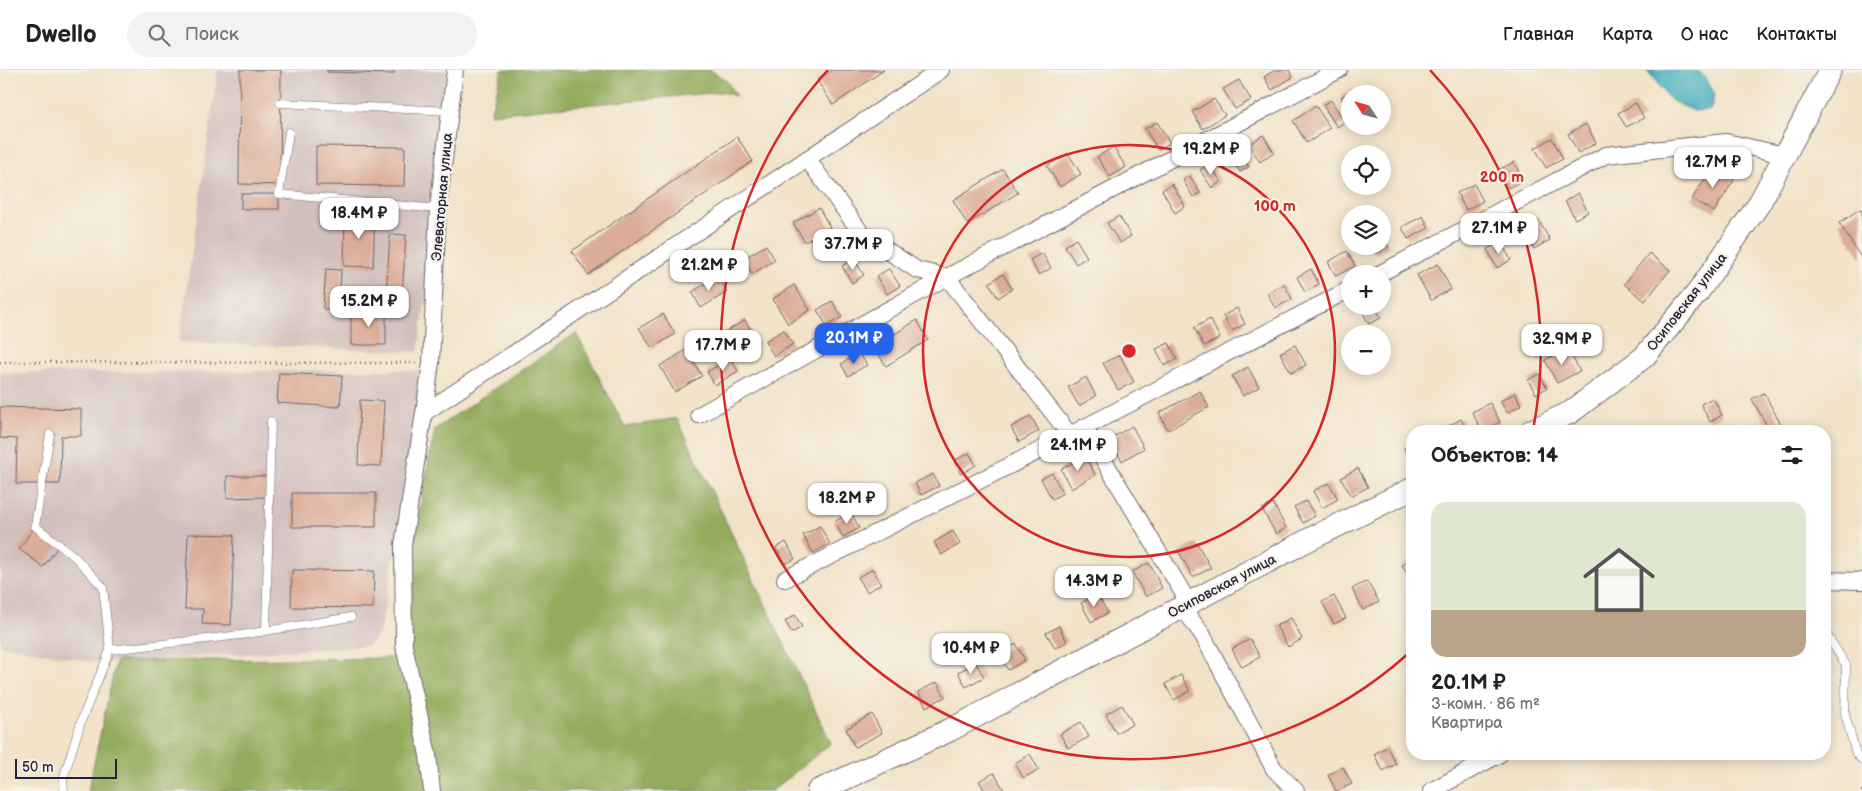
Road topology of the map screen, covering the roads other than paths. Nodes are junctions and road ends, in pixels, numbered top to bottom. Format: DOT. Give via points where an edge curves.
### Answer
graph roads {
  1 [pos="455,70"];
  2 [pos="941,70"];
  3 [pos="1339,70"];
  4 [pos="1830,70"];
  5 [pos="280,103"];
  6 [pos="451,111"];
  7 [pos="289,132"];
  8 [pos="1784,155"];
  9 [pos="808,160"];
  10 [pos="438,209"];
  11 [pos="1391,268"];
  12 [pos="947,277"];
  13 [pos="1341,294"];
  14 [pos="424,413"];
  15 [pos="699,415"];
  16 [pos="271,421"];
  17 [pos="1544,425"];
  18 [pos="1077,431"];
  19 [pos="50,434"];
  20 [pos="1406,492"];
  21 [pos="785,579"];
  22 [pos="1831,580"];
  23 [pos="1862,582"];
  24 [pos="1186,605"];
  25 [pos="351,617"];
  26 [pos="266,631"];
  27 [pos="1831,641"];
  28 [pos="110,650"];
  29 [pos="1489,760"];
  30 [pos="1862,760"];
  31 [pos="64,791"];
  32 [pos="432,791"];
  33 [pos="818,791"];
  34 [pos="1296,791"];
  35 [pos="1431,791"];
  1 -- 6 [label="street, Элеваторная улица"];
  2 -- 9 [label="street"];
  3 -- 12 [label="street"];
  4 -- 8 [label="street, Осиповская улица"];
  5 -- 6 [label="lane"];
  6 -- 10 [label="street, Элеваторная улица"];
  7 -- 10 [label="lane" via="279,194"];
  8 -- 11 [label="street" via="1726,142 1606,155"];
  8 -- 17 [label="street, Осиповская улица" via="1759,204 1698,292 1644,357 1571,412"];
  9 -- 12 [label="street" via="862,234 917,270"];
  9 -- 14 [label="street"];
  10 -- 14 [label="street, Элеваторная улица" via="431,363"];
  12 -- 15 [label="street"];
  12 -- 18 [label="street"];
  13 -- 18 [label="street"];
  14 -- 32 [label="street, Элеваторная улица" via="403,545 404,646 428,755"];
  16 -- 26 [label="lane"];
  18 -- 21 [label="street"];
  18 -- 24 [label="street"];
  19 -- 28 [label="lane" via="35,526 75,557 103,587"];
  20 -- 24 [label="street, Осиповская улица"];
  22 -- 23 [label="street"];
  24 -- 33 [label="street, Осиповская улица" via="950,730"];
  24 -- 34 [label="street" via="1274,769"];
  25 -- 26 [label="lane"];
  26 -- 28 [label="lane"];
  27 -- 30 [label="lane" via="1846,665 1845,714 1856,754"];
  28 -- 31 [label="lane" via="82,718 63,779"];
  29 -- 35 [label="street"];
}
